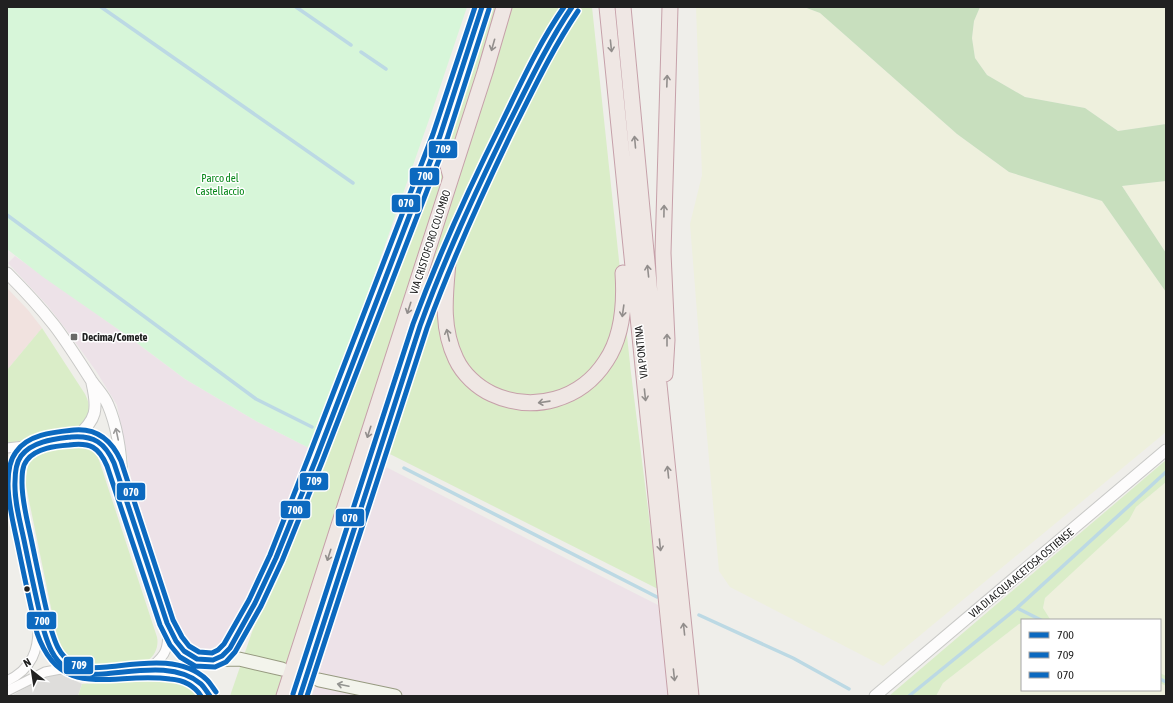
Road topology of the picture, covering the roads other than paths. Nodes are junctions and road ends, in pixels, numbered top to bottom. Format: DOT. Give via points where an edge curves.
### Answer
graph roads {
  1 [pos="482,7"];
  2 [pos="504,7"];
  3 [pos="572,7"];
  4 [pos="607,7"];
  5 [pos="623,7"];
  6 [pos="670,7"];
  7 [pos="440,136"];
  8 [pos="451,177"];
  9 [pos="626,203"];
  10 [pos="450,248"];
  11 [pos="7,272"];
  12 [pos="92,382"];
  13 [pos="663,421"];
  14 [pos="76,437"];
  15 [pos="43,443"];
  16 [pos="7,448"];
  17 [pos="1166,450"];
  18 [pos="122,487"];
  19 [pos="7,488"];
  20 [pos="16,500"];
  21 [pos="38,606"];
  22 [pos="167,623"];
  23 [pos="213,660"];
  24 [pos="66,668"];
  25 [pos="282,669"];
  26 [pos="145,672"];
  27 [pos="319,680"];
  28 [pos="7,681"];
  29 [pos="7,691"];
  30 [pos="210,694"];
  31 [pos="284,696"];
  32 [pos="300,696"];
  33 [pos="395,696"];
  34 [pos="676,696"];
  35 [pos="691,696"];
  36 [pos="875,696"];
  1 -- 7 [label="main road"];
  2 -- 8 [label="highway, VIA CRISTOFORO COLOMBO, one-way"];
  3 -- 10 [label="highway, VIA CRISTOFORO COLOMBO" via="546,49 480,181"];
  4 -- 9 [label="highway, VIA PONTINA, one-way"];
  13 -- 5 [label="highway, VIA PONTINA, one-way"];
  13 -- 6 [label="highway, one-way" via="667,340 663,248"];
  7 -- 8 [label="highway"];
  7 -- 23 [label="main road" via="276,558 232,644 222,656"];
  8 -- 31 [label="highway, VIA CRISTOFORO COLOMBO, one-way"];
  9 -- 10 [label="highway, one-way" via="621,243 624,306 615,343 607,361 594,376 579,389 552,401 529,403 503,399 478,386 461,367 448,338 445,314"];
  9 -- 34 [label="highway, VIA PONTINA, one-way"];
  10 -- 32 [label="highway, VIA CRISTOFORO COLOMBO" via="422,320"];
  11 -- 12 [label="street" via="54,324"];
  12 -- 14 [label="street" via="96,401 93,418 87,428"];
  18 -- 12 [label="street, one-way" via="120,451 114,421 105,398"];
  35 -- 13 [label="highway, VIA PONTINA, one-way"];
  14 -- 15 [label="main road"];
  14 -- 18 [label="main road" via="92,438 104,445 111,456"];
  15 -- 16 [label="street"];
  15 -- 20 [label="main road" via="28,450 18,463"];
  17 -- 36 [label="street, VIA DI ACQUA ACETOSA OSTIENSE"];
  18 -- 22 [label="main road"];
  19 -- 20 [label="street"];
  20 -- 21 [label="main road"];
  21 -- 24 [label="main road" via="49,645"];
  21 -- 28 [label="street" via="38,639 33,657 24,670"];
  22 -- 23 [label="main road" via="184,651 197,659"];
  22 -- 26 [label="street" via="166,652"];
  23 -- 25 [label="main road" via="239,659"];
  24 -- 26 [label="main road" via="84,674"];
  24 -- 29 [label="street" via="45,672"];
  26 -- 30 [label="main road" via="181,673 199,681"];
  33 -- 27 [label="main road, one-way"];
}
